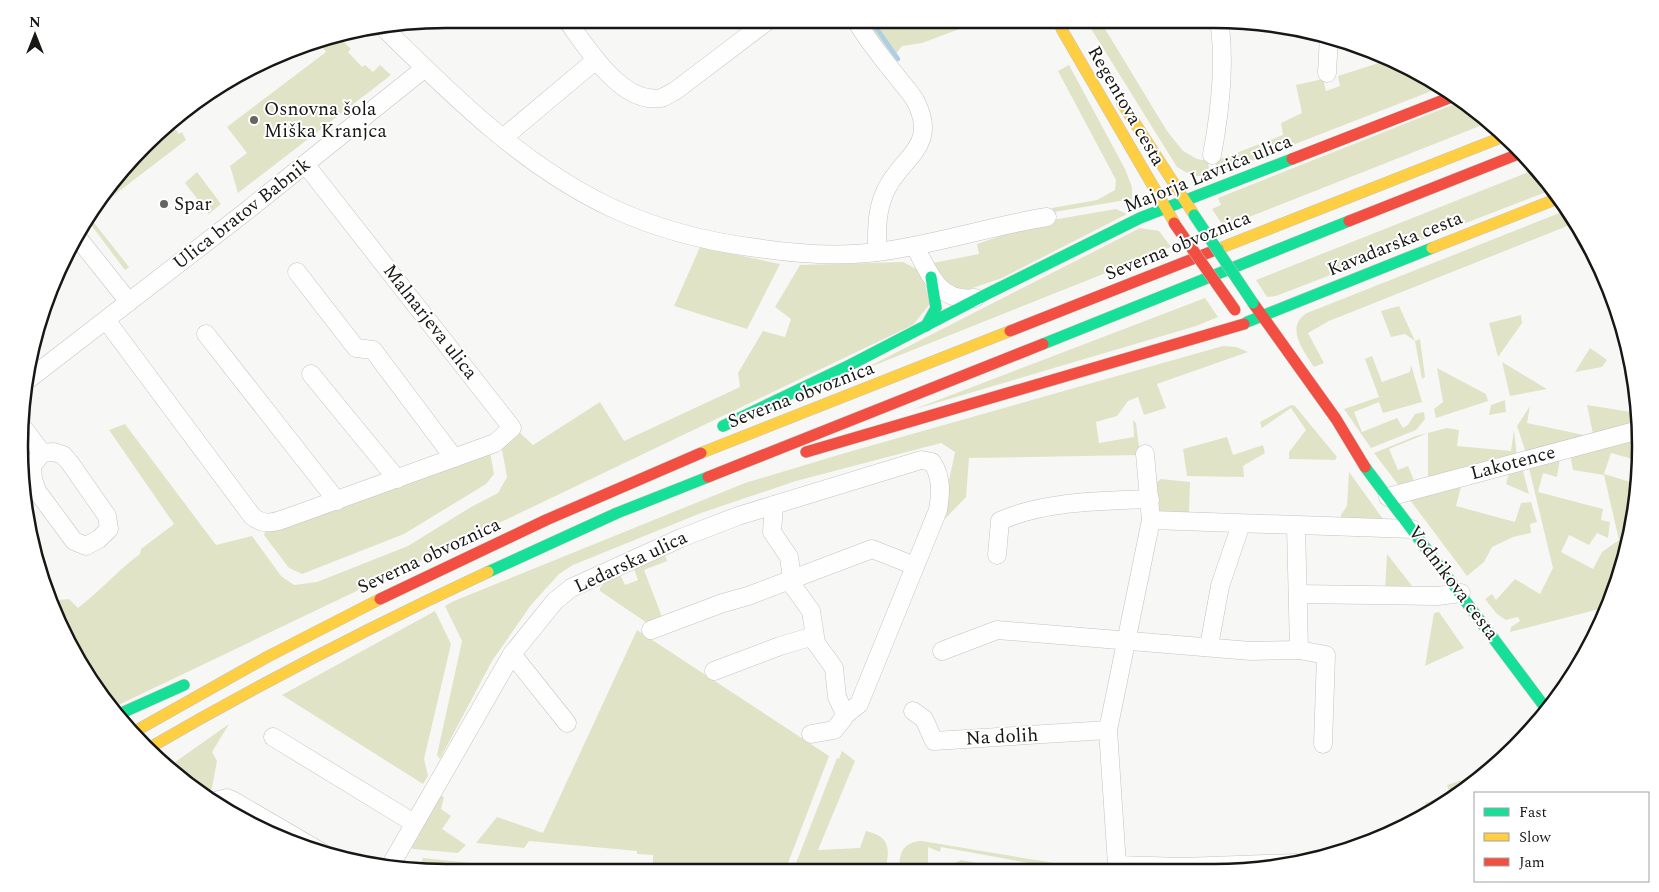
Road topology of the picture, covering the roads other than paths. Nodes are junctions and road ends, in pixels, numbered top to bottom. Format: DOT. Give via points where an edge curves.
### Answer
graph roads {
  1 [pos="573,28"];
  2 [pos="758,28"];
  3 [pos="862,28"];
  4 [pos="1061,28"];
  5 [pos="1220,28"];
  6 [pos="388,31"];
  7 [pos="1329,44"];
  8 [pos="596,60"];
  9 [pos="425,68"];
  10 [pos="1327,73"];
  11 [pos="1115,92"];
  12 [pos="1447,99"];
  13 [pos="504,137"];
  14 [pos="1497,139"];
  15 [pos="1212,155"];
  16 [pos="1514,155"];
  17 [pos="306,164"];
  18 [pos="1186,201"];
  19 [pos="1552,201"];
  20 [pos="1166,209"];
  21 [pos="1047,217"];
  22 [pos="81,242"];
  23 [pos="915,247"];
  24 [pos="876,252"];
  25 [pos="297,272"];
  26 [pos="931,277"];
  27 [pos="981,297"];
  28 [pos="129,302"];
  29 [pos="1261,316"];
  30 [pos="106,320"];
  31 [pos="1244,324"];
  32 [pos="926,326"];
  33 [pos="206,334"];
  34 [pos="1254,336"];
  35 [pos="311,374"];
  36 [pos="34,375"];
  37 [pos="1323,422"];
  38 [pos="1631,432"];
  39 [pos="708,433"];
  40 [pos="28,434"];
  41 [pos="42,453"];
  42 [pos="1145,454"];
  43 [pos="1358,457"];
  44 [pos="454,458"];
  45 [pos="657,459"];
  46 [pos="397,479"];
  47 [pos="617,488"];
  48 [pos="1388,497"];
  49 [pos="1150,499"];
  50 [pos="337,501"];
  51 [pos="774,504"];
  52 [pos="633,506"];
  53 [pos="1151,520"];
  54 [pos="1241,524"];
  55 [pos="1296,526"];
  56 [pos="1412,529"];
  57 [pos="997,555"];
  58 [pos="915,566"];
  59 [pos="792,579"];
  60 [pos="1461,593"];
  61 [pos="1298,594"];
  62 [pos="651,630"];
  63 [pos="312,633"];
  64 [pos="814,636"];
  65 [pos="270,641"];
  66 [pos="1125,642"];
  67 [pos="1209,646"];
  68 [pos="1299,650"];
  69 [pos="942,651"];
  70 [pos="512,654"];
  71 [pos="308,660"];
  72 [pos="714,671"];
  73 [pos="191,682"];
  74 [pos="1543,704"];
  75 [pos="913,711"];
  76 [pos="123,712"];
  77 [pos="232,715"];
  78 [pos="844,716"];
  79 [pos="567,723"];
  80 [pos="139,730"];
  81 [pos="1108,730"];
  82 [pos="811,734"];
  83 [pos="273,737"];
  84 [pos="1323,744"];
  85 [pos="154,745"];
  86 [pos="222,799"];
  87 [pos="414,823"];
  88 [pos="293,835"];
  89 [pos="393,861"];
  90 [pos="1117,864"];
  1 -- 8 [label="street"];
  2 -- 8 [label="street" via="662,98 646,97 617,83"];
  3 -- 24 [label="street" via="916,101 924,121 922,140 886,190 880,204"];
  4 -- 20 [label="main road, Regentova cesta"];
  5 -- 15 [label="street" via="1220,98"];
  6 -- 9 [label="street"];
  7 -- 10 [label="street"];
  8 -- 13 [label="street"];
  9 -- 13 [label="street" via="469,110"];
  9 -- 17 [label="street, Ulica bratov Babnik"];
  11 -- 18 [label="main road, Regentova cesta"];
  12 -- 18 [label="main road, Majorja Lavriča ulica"];
  13 -- 24 [label="street" via="563,180 612,208 670,229 722,244 798,254"];
  14 -- 47 [label="main road, Severna obvoznica"];
  16 -- 52 [label="main road, Severna obvoznica"];
  17 -- 28 [label="street, Ulica bratov Babnik"];
  17 -- 44 [label="street, Malnarjeva ulica" via="512,428 495,443"];
  18 -- 20 [label="main road, Majorja Lavriča ulica"];
  18 -- 29 [label="main road, Vodnikova cesta, bridge"];
  19 -- 29 [label="main road, Kavadarska cesta"];
  20 -- 27 [label="main road, Majorja Lavriča ulica" via="1140,218"];
  20 -- 31 [label="main road, bridge"];
  21 -- 23 [label="street"];
  22 -- 28 [label="street"];
  23 -- 24 [label="street"];
  23 -- 26 [label="street"];
  25 -- 44 [label="street" via="356,348 373,350"];
  26 -- 27 [label="street" via="952,297"];
  26 -- 32 [label="main road" via="936,308"];
  27 -- 32 [label="main road, Majorja Lavriča ulica"];
  28 -- 30 [label="street, Ulica bratov Babnik"];
  29 -- 31 [label="main road, Kavadarska cesta"];
  29 -- 43 [label="main road, Vodnikova cesta" via="1336,419"];
  30 -- 36 [label="street, Ulica bratov Babnik"];
  30 -- 50 [label="street, Malnarjeva ulica" via="255,519 275,522"];
  31 -- 34 [label="main road"];
  31 -- 52 [label="main road, Kavadarska cesta"];
  32 -- 39 [label="main road, Majorja Lavriča ulica"];
  33 -- 50 [label="street"];
  35 -- 46 [label="street"];
  37 -- 43 [label="main road, Vodnikova cesta"];
  38 -- 48 [label="street, Lakotence"];
  40 -- 41 [label="street"];
  41 -- 41 [label="street" via="63,455 107,516 109,529 99,539 86,546 74,541 37,491 32,466"];
  42 -- 49 [label="street"];
  43 -- 48 [label="main road, Vodnikova cesta"];
  44 -- 46 [label="street, Malnarjeva ulica"];
  45 -- 47 [label="main road"];
  46 -- 50 [label="street, Malnarjeva ulica"];
  47 -- 63 [label="main road, Severna obvoznica" via="439,569"];
  48 -- 56 [label="main road, Vodnikova cesta"];
  49 -- 53 [label="street"];
  49 -- 57 [label="street" via="1070,503 1010,516 1000,521"];
  51 -- 58 [label="street, Ledarska ulica" via="921,460 932,462 938,471 942,491 938,510"];
  51 -- 59 [label="street" via="772,532 789,557"];
  51 -- 70 [label="street, Ledarska ulica" via="681,538 571,588 555,601"];
  52 -- 71 [label="main road, Severna obvoznica" via="490,570"];
  53 -- 54 [label="street"];
  53 -- 66 [label="street"];
  54 -- 55 [label="street"];
  54 -- 67 [label="street" via="1220,586"];
  55 -- 56 [label="street"];
  55 -- 61 [label="street"];
  56 -- 60 [label="main road, Vodnikova cesta"];
  58 -- 59 [label="street" via="872,549"];
  58 -- 78 [label="street, Ledarska ulica" via="859,704"];
  59 -- 62 [label="street"];
  59 -- 64 [label="street" via="795,590 811,611"];
  60 -- 61 [label="street" via="1438,596"];
  60 -- 74 [label="main road, Vodnikova cesta"];
  61 -- 68 [label="street"];
  63 -- 65 [label="main road"];
  63 -- 80 [label="main road, Severna obvoznica"];
  64 -- 72 [label="street"];
  64 -- 78 [label="street" via="834,668 836,693"];
  66 -- 67 [label="street"];
  66 -- 69 [label="street" via="997,630"];
  66 -- 81 [label="street"];
  67 -- 68 [label="street" via="1251,651"];
  68 -- 84 [label="street" via="1326,655"];
  70 -- 79 [label="street"];
  70 -- 87 [label="street, Ledarska ulica"];
  71 -- 77 [label="main road" via="280,688"];
  71 -- 85 [label="main road, Severna obvoznica"];
  73 -- 76 [label="main road"];
  75 -- 81 [label="street, Na dolih" via="924,719 934,741"];
  78 -- 82 [label="street, Ledarska ulica" via="834,730"];
  81 -- 90 [label="street"];
  83 -- 87 [label="street"];
  86 -- 88 [label="street" via="232,800"];
  87 -- 89 [label="street, Ledarska ulica"];
}
